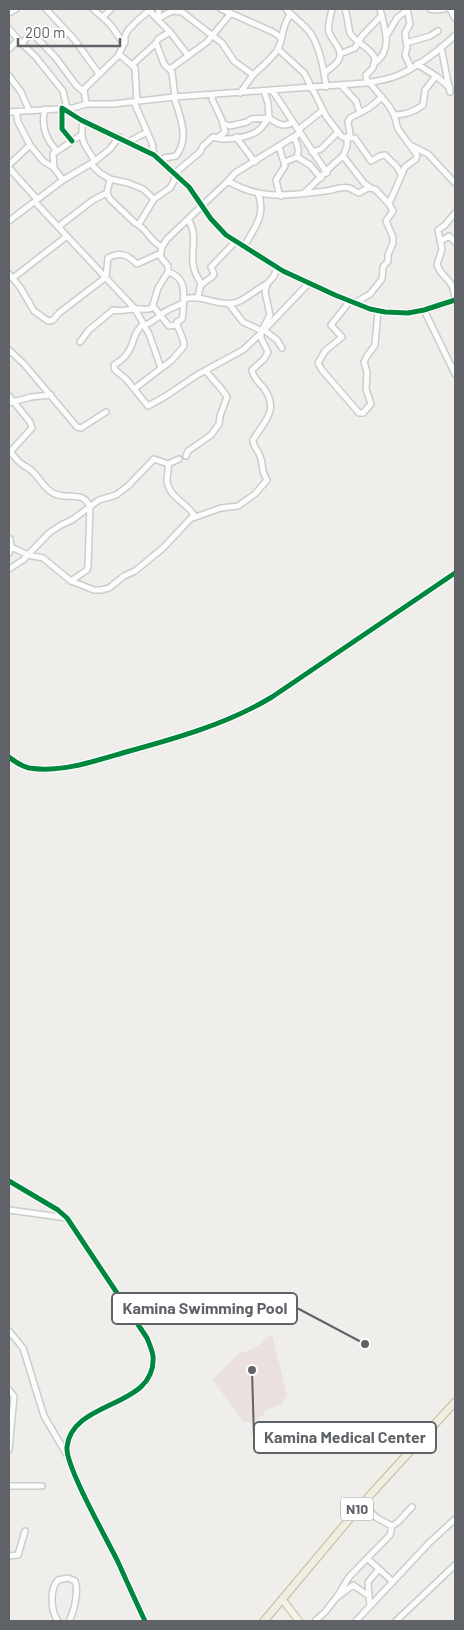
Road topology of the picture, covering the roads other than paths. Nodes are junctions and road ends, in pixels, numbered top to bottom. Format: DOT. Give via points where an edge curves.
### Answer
graph roads {
  1 [pos="16,9"];
  2 [pos="46,9"];
  3 [pos="93,9"];
  4 [pos="111,9"];
  5 [pos="150,9"];
  6 [pos="159,9"];
  7 [pos="221,9"];
  8 [pos="332,9"];
  9 [pos="345,9"];
  10 [pos="380,9"];
  11 [pos="430,9"];
  12 [pos="445,9"];
  13 [pos="450,9"];
  14 [pos="182,10"];
  15 [pos="407,10"];
  16 [pos="288,11"];
  17 [pos="9,13"];
  18 [pos="231,13"];
  19 [pos="382,15"];
  20 [pos="103,18"];
  21 [pos="455,18"];
  22 [pos="157,19"];
  23 [pos="9,29"];
  24 [pos="438,31"];
  25 [pos="170,32"];
  26 [pos="213,34"];
  27 [pos="387,35"];
  28 [pos="455,38"];
  29 [pos="281,39"];
  30 [pos="20,42"];
  31 [pos="359,42"];
  32 [pos="156,43"];
  33 [pos="406,43"];
  34 [pos="124,44"];
  35 [pos="442,47"];
  36 [pos="9,49"];
  37 [pos="278,49"];
  38 [pos="119,54"];
  39 [pos="340,54"];
  40 [pos="187,57"];
  41 [pos="375,63"];
  42 [pos="417,64"];
  43 [pos="132,65"];
  44 [pos="411,68"];
  45 [pos="170,69"];
  46 [pos="99,74"];
  47 [pos="324,74"];
  48 [pos="9,76"];
  49 [pos="253,76"];
  50 [pos="436,76"];
  51 [pos="368,82"];
  52 [pos="341,85"];
  53 [pos="326,87"];
  54 [pos="311,88"];
  55 [pos="272,90"];
  56 [pos="264,91"];
  57 [pos="84,92"];
  58 [pos="240,93"];
  59 [pos="213,95"];
  60 [pos="175,97"];
  61 [pos="382,97"];
  62 [pos="136,101"];
  63 [pos="86,104"];
  64 [pos="45,108"];
  65 [pos="64,108"];
  66 [pos="29,110"];
  67 [pos="323,110"];
  68 [pos="9,112"];
  69 [pos="16,112"];
  70 [pos="360,114"];
  71 [pos="394,115"];
  72 [pos="269,118"];
  73 [pos="83,121"];
  74 [pos="293,122"];
  75 [pos="224,124"];
  76 [pos="299,131"];
  77 [pos="147,132"];
  78 [pos="337,133"];
  79 [pos="81,135"];
  80 [pos="119,137"];
  81 [pos="236,137"];
  82 [pos="294,137"];
  83 [pos="217,138"];
  84 [pos="348,138"];
  85 [pos="72,141"];
  86 [pos="128,142"];
  87 [pos="410,144"];
  88 [pos="30,145"];
  89 [pos="279,147"];
  90 [pos="425,151"];
  91 [pos="56,152"];
  92 [pos="312,152"];
  93 [pos="154,155"];
  94 [pos="418,155"];
  95 [pos="342,156"];
  96 [pos="297,157"];
  97 [pos="161,160"];
  98 [pos="93,162"];
  99 [pos="255,162"];
  100 [pos="285,162"];
  101 [pos="9,166"];
  102 [pos="54,168"];
  103 [pos="175,173"];
  104 [pos="326,173"];
  105 [pos="401,174"];
  106 [pos="321,178"];
  107 [pos="110,179"];
  108 [pos="63,180"];
  109 [pos="228,181"];
  110 [pos="455,183"];
  111 [pos="372,189"];
  112 [pos="107,193"];
  113 [pos="258,193"];
  114 [pos="304,194"];
  115 [pos="281,196"];
  116 [pos="154,199"];
  117 [pos="35,202"];
  118 [pos="389,204"];
  119 [pos="202,205"];
  120 [pos="455,213"];
  121 [pos="188,219"];
  122 [pos="9,221"];
  123 [pos="139,224"];
  124 [pos="58,227"];
  125 [pos="67,236"];
  126 [pos="441,240"];
  127 [pos="235,242"];
  128 [pos="455,242"];
  129 [pos="162,247"];
  130 [pos="244,247"];
  131 [pos="161,253"];
  132 [pos="276,267"];
  133 [pos="168,272"];
  134 [pos="11,276"];
  135 [pos="106,277"];
  136 [pos="309,283"];
  137 [pos="267,284"];
  138 [pos="201,285"];
  139 [pos="198,297"];
  140 [pos="455,300"];
  141 [pos="183,301"];
  142 [pos="352,302"];
  143 [pos="229,304"];
  144 [pos="153,306"];
  145 [pos="135,308"];
  146 [pos="424,310"];
  147 [pos="378,311"];
  148 [pos="161,314"];
  149 [pos="145,325"];
  150 [pos="176,325"];
  151 [pos="262,331"];
  152 [pos="80,342"];
  153 [pos="282,348"];
  154 [pos="9,350"];
  155 [pos="161,368"];
  156 [pos="206,371"];
  157 [pos="455,374"];
  158 [pos="134,389"];
  159 [pos="51,395"];
  160 [pos="9,396"];
  161 [pos="11,403"];
  162 [pos="106,412"];
  163 [pos="9,451"];
  164 [pos="186,456"];
  165 [pos="178,459"];
  166 [pos="168,464"];
  167 [pos="90,507"];
  168 [pos="190,519"];
  169 [pos="10,539"];
  170 [pos="9,549"];
  171 [pos="28,555"];
  172 [pos="9,569"];
  173 [pos="455,573"];
  174 [pos="71,581"];
  175 [pos="9,757"];
  176 [pos="9,1182"];
  177 [pos="9,1210"];
  178 [pos="67,1218"];
  179 [pos="9,1331"];
  180 [pos="9,1390"];
  181 [pos="455,1402"];
  182 [pos="9,1450"];
  183 [pos="67,1456"];
  184 [pos="9,1486"];
  185 [pos="42,1486"];
  186 [pos="362,1504"];
  187 [pos="412,1507"];
  188 [pos="455,1519"];
  189 [pos="392,1526"];
  190 [pos="25,1531"];
  191 [pos="9,1556"];
  192 [pos="368,1559"];
  193 [pos="455,1565"];
  194 [pos="379,1569"];
  195 [pos="393,1582"];
  196 [pos="369,1596"];
  197 [pos="336,1598"];
  198 [pos="282,1599"];
  199 [pos="370,1606"];
  200 [pos="58,1621"];
  201 [pos="69,1621"];
  202 [pos="145,1621"];
  203 [pos="264,1621"];
  204 [pos="299,1621"];
  205 [pos="315,1621"];
  206 [pos="356,1621"];
  207 [pos="396,1621"];
  1 -- 17 [label="street"];
  2 -- 46 [label="street" via="74,39"];
  3 -- 20 [label="street"];
  4 -- 20 [label="street"];
  5 -- 22 [label="street"];
  5 -- 34 [label="street" via="128,30"];
  6 -- 22 [label="street"];
  7 -- 18 [label="street"];
  8 -- 39 [label="street" via="329,33"];
  9 -- 31 [label="street" via="349,30"];
  10 -- 19 [label="street"];
  11 -- 12 [label="street"];
  13 -- 21 [label="street"];
  14 -- 22 [label="street"];
  14 -- 26 [label="street"];
  15 -- 27 [label="street" via="397,18"];
  15 -- 33 [label="street" via="410,24 405,33"];
  16 -- 29 [label="street" via="288,22"];
  16 -- 47 [label="street" via="310,32"];
  18 -- 26 [label="street"];
  18 -- 29 [label="street" via="273,32"];
  19 -- 27 [label="street"];
  19 -- 31 [label="street"];
  20 -- 34 [label="street"];
  22 -- 25 [label="street"];
  23 -- 30 [label="street"];
  24 -- 33 [label="street"];
  25 -- 32 [label="street"];
  25 -- 40 [label="street"];
  26 -- 40 [label="street"];
  26 -- 49 [label="street" via="234,61"];
  27 -- 41 [label="street" via="383,52"];
  28 -- 35 [label="street"];
  29 -- 37 [label="street"];
  30 -- 36 [label="street"];
  30 -- 57 [label="street" via="33,34"];
  30 -- 65 [label="street" via="63,91"];
  31 -- 39 [label="street" via="355,48"];
  31 -- 41 [label="street" via="370,49"];
  32 -- 43 [label="street"];
  32 -- 45 [label="street" via="164,64"];
  33 -- 44 [label="street"];
  34 -- 38 [label="street"];
  35 -- 42 [label="street"];
  35 -- 50 [label="street" via="450,90"];
  37 -- 49 [label="street"];
  37 -- 54 [label="street" via="304,73"];
  38 -- 43 [label="street"];
  38 -- 46 [label="street"];
  39 -- 47 [label="street" via="339,60"];
  40 -- 45 [label="street"];
  41 -- 51 [label="street" via="366,75"];
  42 -- 44 [label="street"];
  42 -- 50 [label="street"];
  43 -- 62 [label="street" via="135,68"];
  44 -- 51 [label="street" via="398,76"];
  45 -- 60 [label="street"];
  46 -- 57 [label="street"];
  47 -- 53 [label="street"];
  48 -- 66 [label="street"];
  49 -- 58 [label="street"];
  50 -- 71 [label="street" via="426,90 423,106"];
  51 -- 52 [label="street"];
  51 -- 61 [label="street"];
  52 -- 53 [label="street"];
  52 -- 70 [label="street" via="356,101"];
  53 -- 54 [label="street"];
  54 -- 55 [label="street"];
  54 -- 67 [label="street"];
  55 -- 56 [label="street"];
  55 -- 74 [label="street"];
  56 -- 58 [label="street"];
  56 -- 72 [label="street"];
  57 -- 63 [label="street"];
  58 -- 59 [label="street"];
  59 -- 60 [label="street"];
  59 -- 75 [label="street"];
  60 -- 62 [label="street"];
  60 -- 97 [label="street" via="184,128 182,149 176,156"];
  61 -- 70 [label="street"];
  61 -- 71 [label="street"];
  62 -- 63 [label="street"];
  62 -- 77 [label="street"];
  63 -- 65 [label="street"];
  64 -- 65 [label="street"];
  64 -- 66 [label="street"];
  64 -- 91 [label="street" via="42,122"];
  65 -- 73 [label="street"];
  65 -- 85 [label="street" via="62,129"];
  66 -- 69 [label="street"];
  67 -- 76 [label="street"];
  67 -- 78 [label="street"];
  68 -- 69 [label="street"];
  69 -- 88 [label="street"];
  70 -- 84 [label="street" via="350,118"];
  71 -- 87 [label="street" via="398,129"];
  72 -- 74 [label="street" via="282,126"];
  72 -- 75 [label="street" via="250,119 230,126"];
  72 -- 81 [label="street" via="253,134"];
  73 -- 79 [label="street"];
  73 -- 80 [label="street"];
  74 -- 76 [label="street"];
  75 -- 83 [label="street" via="225,132"];
  76 -- 82 [label="street"];
  76 -- 92 [label="street"];
  77 -- 86 [label="street"];
  77 -- 93 [label="street"];
  78 -- 84 [label="street"];
  78 -- 92 [label="street" via="321,149"];
  79 -- 85 [label="street"];
  79 -- 98 [label="street"];
  80 -- 86 [label="street"];
  80 -- 98 [label="street"];
  81 -- 83 [label="street"];
  81 -- 99 [label="street"];
  82 -- 89 [label="street"];
  82 -- 96 [label="street" via="299,151"];
  83 -- 103 [label="street" via="210,140"];
  84 -- 95 [label="street"];
  84 -- 105 [label="street" via="355,138 369,160 383,155"];
  85 -- 91 [label="street"];
  86 -- 93 [label="street"];
  87 -- 90 [label="street"];
  87 -- 94 [label="street"];
  88 -- 101 [label="street"];
  88 -- 102 [label="street"];
  89 -- 99 [label="street"];
  89 -- 100 [label="street"];
  90 -- 94 [label="street"];
  90 -- 110 [label="street"];
  91 -- 102 [label="street" via="53,154"];
  92 -- 104 [label="street"];
  93 -- 97 [label="street"];
  94 -- 105 [label="street"];
  95 -- 104 [label="street"];
  95 -- 111 [label="street"];
  96 -- 100 [label="street"];
  96 -- 106 [label="street" via="310,165"];
  97 -- 103 [label="street"];
  98 -- 107 [label="street" via="100,173"];
  98 -- 108 [label="street"];
  99 -- 109 [label="street" via="234,173"];
  100 -- 115 [label="street" via="276,180"];
  101 -- 117 [label="street" via="36,198"];
  102 -- 108 [label="street"];
  103 -- 116 [label="street" via="170,188"];
  103 -- 119 [label="street"];
  104 -- 106 [label="street"];
  105 -- 118 [label="street"];
  106 -- 114 [label="street"];
  107 -- 112 [label="street"];
  107 -- 116 [label="street" via="143,189"];
  108 -- 117 [label="street"];
  109 -- 113 [label="street"];
  109 -- 119 [label="street"];
  111 -- 114 [label="street" via="359,193 348,187"];
  111 -- 118 [label="street"];
  112 -- 123 [label="street" via="110,200"];
  112 -- 124 [label="street"];
  113 -- 115 [label="street"];
  113 -- 130 [label="street" via="261,204 258,224"];
  114 -- 115 [label="street"];
  116 -- 123 [label="street"];
  117 -- 122 [label="street"];
  117 -- 124 [label="street"];
  118 -- 142 [label="street" via="393,211 386,220 393,243 382,279 370,294"];
  119 -- 121 [label="street"];
  119 -- 127 [label="street" via="215,224"];
  120 -- 126 [label="street" via="438,230"];
  121 -- 129 [label="street"];
  121 -- 138 [label="street" via="194,232 194,272"];
  123 -- 129 [label="street" via="155,244"];
  124 -- 125 [label="street"];
  125 -- 134 [label="street"];
  125 -- 135 [label="street"];
  126 -- 128 [label="street" via="449,236"];
  126 -- 140 [label="street" via="437,265 452,284"];
  127 -- 130 [label="street"];
  127 -- 138 [label="street" via="211,268 213,276"];
  129 -- 131 [label="street"];
  130 -- 132 [label="street"];
  131 -- 133 [label="street"];
  131 -- 135 [label="street" via="137,264 128,255 112,256 108,258"];
  132 -- 136 [label="street"];
  132 -- 137 [label="street"];
  133 -- 141 [label="street" via="183,283"];
  133 -- 144 [label="street" via="158,288"];
  134 -- 135 [label="street" via="34,311 48,321"];
  135 -- 145 [label="street"];
  136 -- 142 [label="street"];
  136 -- 151 [label="street"];
  137 -- 143 [label="street"];
  137 -- 151 [label="street" via="264,292 270,314"];
  138 -- 139 [label="street"];
  139 -- 141 [label="street"];
  139 -- 143 [label="street"];
  140 -- 146 [label="street"];
  141 -- 148 [label="street"];
  141 -- 150 [label="street" via="182,319"];
  142 -- 147 [label="street"];
  142 -- 147 [label="street" via="331,325 342,337 325,351 318,363 359,413 371,404 364,362 375,345"];
  143 -- 151 [label="street" via="243,322"];
  144 -- 145 [label="street" via="146,310"];
  144 -- 148 [label="street"];
  145 -- 149 [label="street"];
  145 -- 152 [label="street" via="124,312 113,310"];
  146 -- 147 [label="street" via="404,313"];
  146 -- 157 [label="street"];
  148 -- 149 [label="street"];
  148 -- 150 [label="street" via="170,326"];
  149 -- 155 [label="street"];
  149 -- 158 [label="street" via="136,333 126,356 114,365"];
  150 -- 155 [label="street" via="182,333 184,346"];
  151 -- 153 [label="street" via="277,340"];
  151 -- 156 [label="street" via="243,350"];
  151 -- 168 [label="street" via="261,340 268,352 252,370 268,395 271,410 253,444 260,455 267,480 238,506"];
  154 -- 159 [label="street"];
  155 -- 158 [label="street"];
  156 -- 158 [label="street" via="148,406"];
  156 -- 164 [label="street" via="220,385 227,397 226,404 211,435 188,450"];
  159 -- 161 [label="street"];
  159 -- 162 [label="street" via="79,428"];
  160 -- 161 [label="street"];
  161 -- 163 [label="street" via="32,428"];
  163 -- 167 [label="street" via="52,493 82,498"];
  165 -- 166 [label="street"];
  166 -- 167 [label="street" via="154,459 116,495"];
  166 -- 168 [label="street" via="167,481 178,500 194,514"];
  167 -- 171 [label="street" via="49,533"];
  167 -- 174 [label="street" via="88,568"];
  168 -- 174 [label="street" via="163,548 109,588 94,590"];
  169 -- 170 [label="street"];
  170 -- 171 [label="street"];
  171 -- 172 [label="street"];
  171 -- 174 [label="street" via="44,558"];
  173 -- 175 [label="street" via="272,697 225,722 71,767 29,768"];
  176 -- 178 [label="street"];
  177 -- 178 [label="street"];
  178 -- 183 [label="street" via="147,1338 153,1356 146,1383 80,1421 67,1446"];
  179 -- 183 [label="street" via="21,1345 44,1416"];
  180 -- 182 [label="street" via="14,1396"];
  181 -- 186 [label="highway, N10"];
  183 -- 202 [label="street"];
  184 -- 185 [label="street"];
  186 -- 189 [label="street"];
  186 -- 198 [label="highway, N10"];
  187 -- 189 [label="street"];
  188 -- 195 [label="street"];
  189 -- 192 [label="street" via="390,1535"];
  190 -- 191 [label="street" via="18,1555"];
  192 -- 194 [label="street"];
  192 -- 197 [label="street" via="349,1577"];
  193 -- 207 [label="street"];
  194 -- 195 [label="street"];
  194 -- 196 [label="street" via="368,1582"];
  195 -- 199 [label="street"];
  196 -- 197 [label="street" via="352,1585"];
  196 -- 199 [label="street"];
  197 -- 205 [label="street"];
  198 -- 203 [label="highway, N10"];
  198 -- 204 [label="main road"];
  199 -- 206 [label="street"];
  200 -- 201 [label="street" via="52,1611 54,1586 58,1580 68,1578 77,1585"];
}
